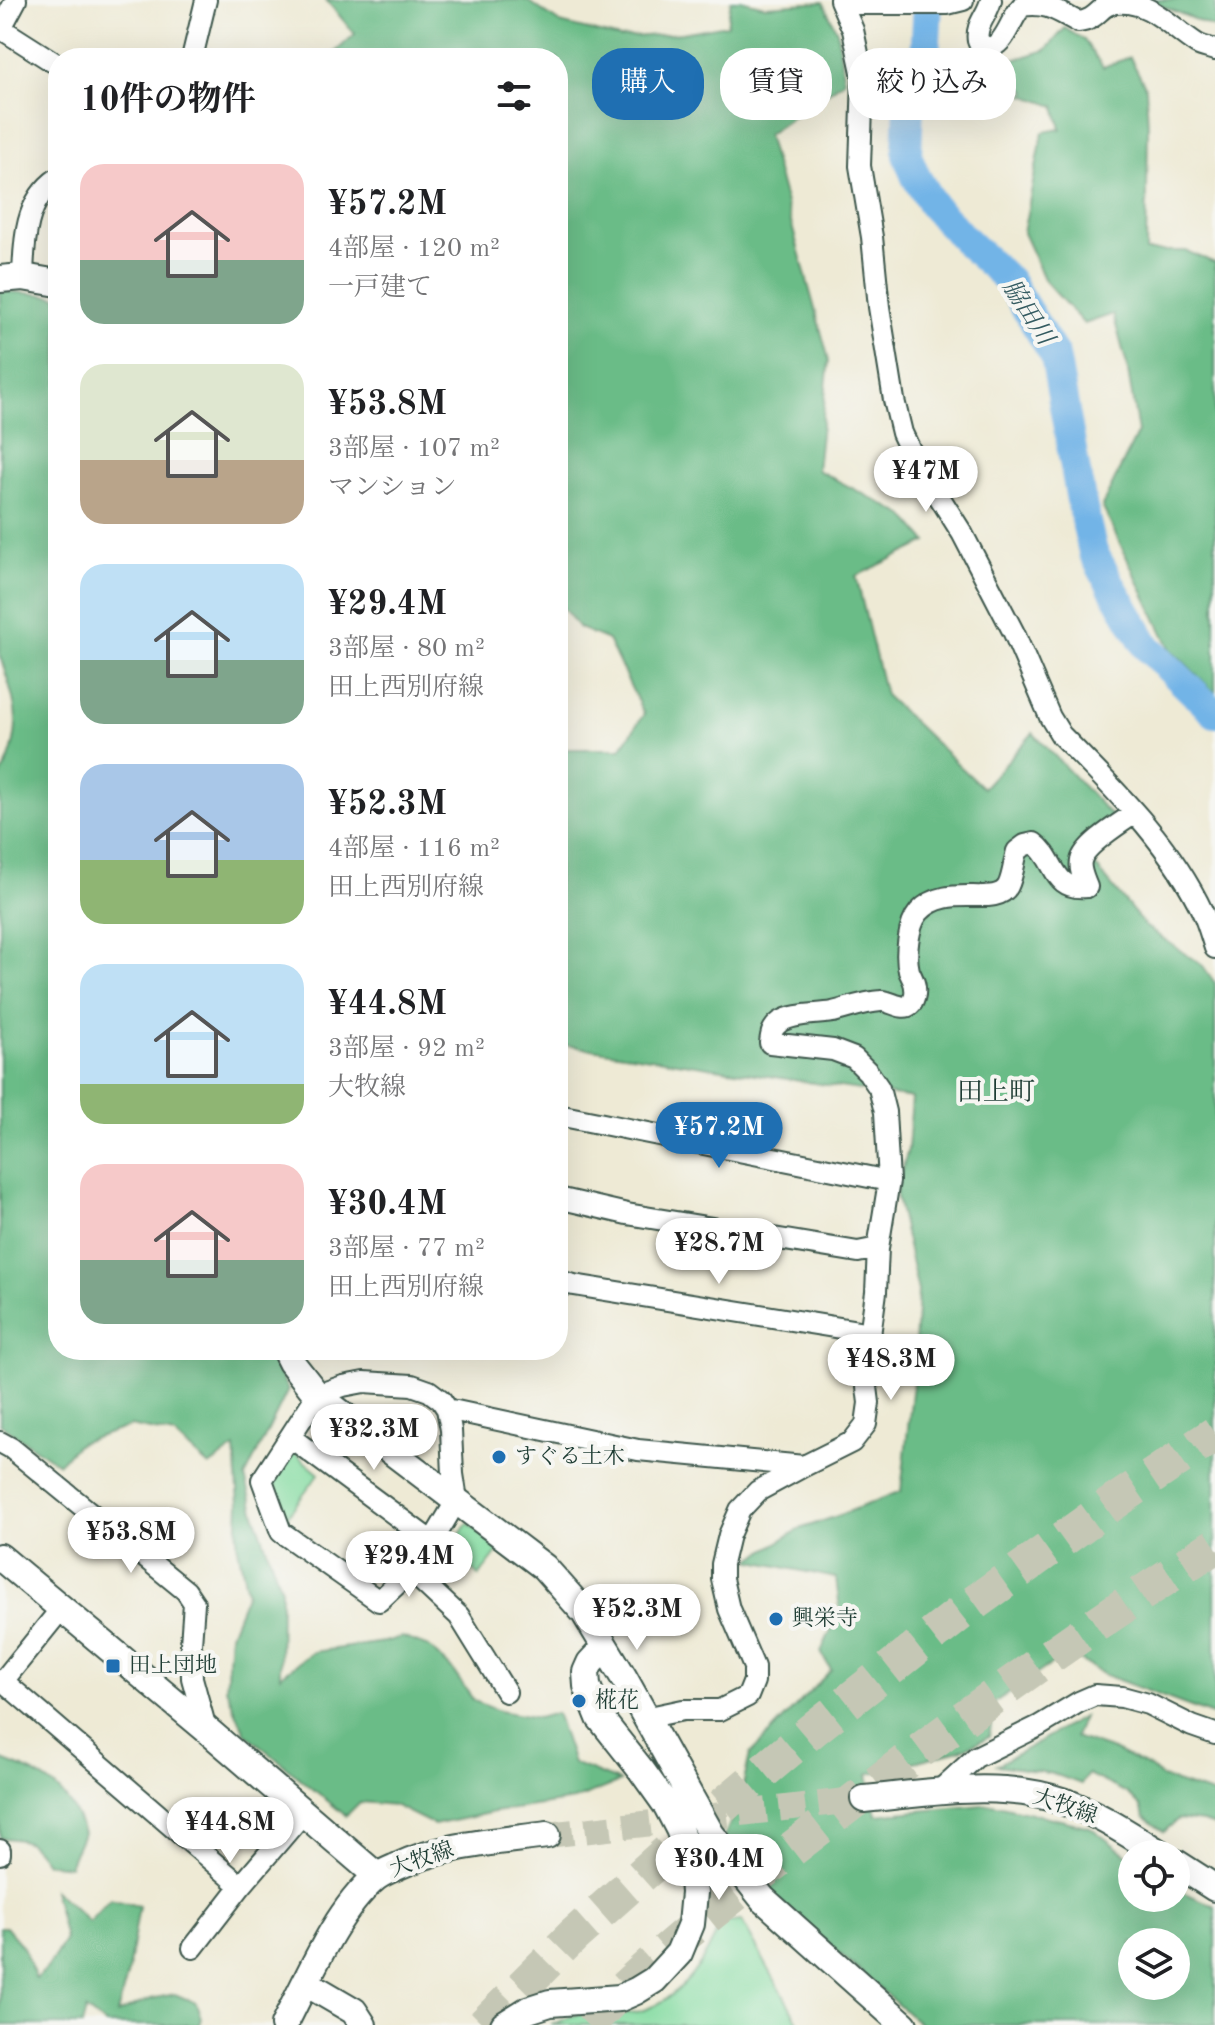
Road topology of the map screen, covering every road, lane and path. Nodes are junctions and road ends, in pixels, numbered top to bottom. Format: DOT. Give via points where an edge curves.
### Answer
graph roads {
  1 [pos="16,0"];
  2 [pos="206,0"];
  3 [pos="991,0"];
  4 [pos="841,2"];
  5 [pos="955,2"];
  6 [pos="1,28"];
  7 [pos="194,48"];
  8 [pos="1215,50"];
  9 [pos="48,59"];
  10 [pos="48,186"];
  11 [pos="12,278"];
  12 [pos="48,282"];
  13 [pos="1135,813"];
  14 [pos="1215,948"];
  15 [pos="568,1117"];
  16 [pos="889,1181"];
  17 [pos="568,1200"];
  18 [pos="878,1248"];
  19 [pos="568,1283"];
  20 [pos="871,1333"];
  21 [pos="290,1360"];
  22 [pos="317,1395"];
  23 [pos="447,1409"];
  24 [pos="290,1437"];
  25 [pos="0,1442"];
  26 [pos="804,1466"];
  27 [pos="457,1500"];
  28 [pos="432,1542"];
  29 [pos="0,1557"];
  30 [pos="411,1571"];
  31 [pos="61,1609"];
  32 [pos="605,1647"];
  33 [pos="1,1682"];
  34 [pos="506,1692"];
  35 [pos="645,1718"];
  36 [pos="206,1729"];
  37 [pos="1215,1734"];
  38 [pos="939,1791"];
  39 [pos="864,1799"];
  40 [pos="304,1812"];
  41 [pos="547,1835"];
  42 [pos="1138,1840"];
  43 [pos="1190,1872"];
  44 [pos="377,1876"];
  45 [pos="241,1886"];
  46 [pos="1215,1888"];
  47 [pos="193,1948"];
  48 [pos="306,1983"];
  49 [pos="284,2025"];
  50 [pos="363,2025"];
  51 [pos="504,2025"];
  52 [pos="904,2025"];
  1 -- 6 [label="street"];
  2 -- 7 [label="street"];
  3 -- 8 [label="street" via="977,29 978,41 986,48 999,44 1022,6 1052,7 1078,22 1091,20 1107,5 1127,3 1155,12 1199,45"];
  4 -- 5 [label="street"];
  4 -- 13 [label="street" via="863,77 860,166 902,433 962,533 1061,735"];
  6 -- 9 [label="street"];
  10 -- 11 [label="street" via="26,225"];
  11 -- 12 [label="street"];
  13 -- 14 [label="street" via="1177,867 1203,913"];
  13 -- 16 [label="street" via="1087,849 1081,859 1087,887 1059,880 1043,849 1034,843 1017,851 1003,893 941,898 917,914 908,960 915,989 910,1005 863,1003 785,1019 772,1030 770,1043 833,1050 854,1058 868,1072 885,1112"];
  15 -- 16 [label="street"];
  16 -- 18 [label="street"];
  17 -- 18 [label="street" via="858,1252"];
  18 -- 20 [label="street"];
  19 -- 20 [label="street"];
  20 -- 26 [label="street" via="866,1424 852,1442"];
  21 -- 22 [label="street"];
  22 -- 23 [label="street" via="364,1382 412,1385 429,1391"];
  22 -- 24 [label="street"];
  22 -- 27 [label="street"];
  23 -- 26 [label="street" via="638,1450"];
  23 -- 27 [label="street"];
  24 -- 28 [label="street"];
  24 -- 30 [label="street" via="262,1480 281,1532 379,1601"];
  25 -- 36 [label="street" via="186,1591 194,1603 192,1678"];
  26 -- 35 [label="street" via="758,1491 740,1510 729,1535 722,1579 754,1667 748,1696 720,1710"];
  27 -- 28 [label="street"];
  27 -- 32 [label="street" via="544,1567 584,1612"];
  28 -- 30 [label="street"];
  29 -- 31 [label="street"];
  30 -- 34 [label="street" via="459,1616"];
  31 -- 33 [label="street"];
  31 -- 36 [label="street"];
  32 -- 35 [label="street"];
  32 -- 51 [label="street" via="590,1663 587,1686 600,1718 679,1829 692,1865 691,1924 679,1953 636,1991 620,1998 550,2003"];
  33 -- 45 [label="street"];
  35 -- 52 [label="street" via="711,1834 763,1899"];
  36 -- 40 [label="street"];
  37 -- 38 [label="street" via="1148,1704 1095,1695 976,1757"];
  38 -- 39 [label="street, 大牧線"];
  38 -- 42 [label="street, 大牧線" via="1022,1792 1063,1801"];
  40 -- 44 [label="street"];
  40 -- 45 [label="street"];
  41 -- 44 [label="street, 大牧線" via="455,1847"];
  43 -- 46 [label="street"];
  44 -- 48 [label="street, 大牧線" via="348,1906"];
  45 -- 47 [label="street"];
  48 -- 49 [label="street, 大牧線"];
  48 -- 50 [label="street" via="354,2011"];
}
